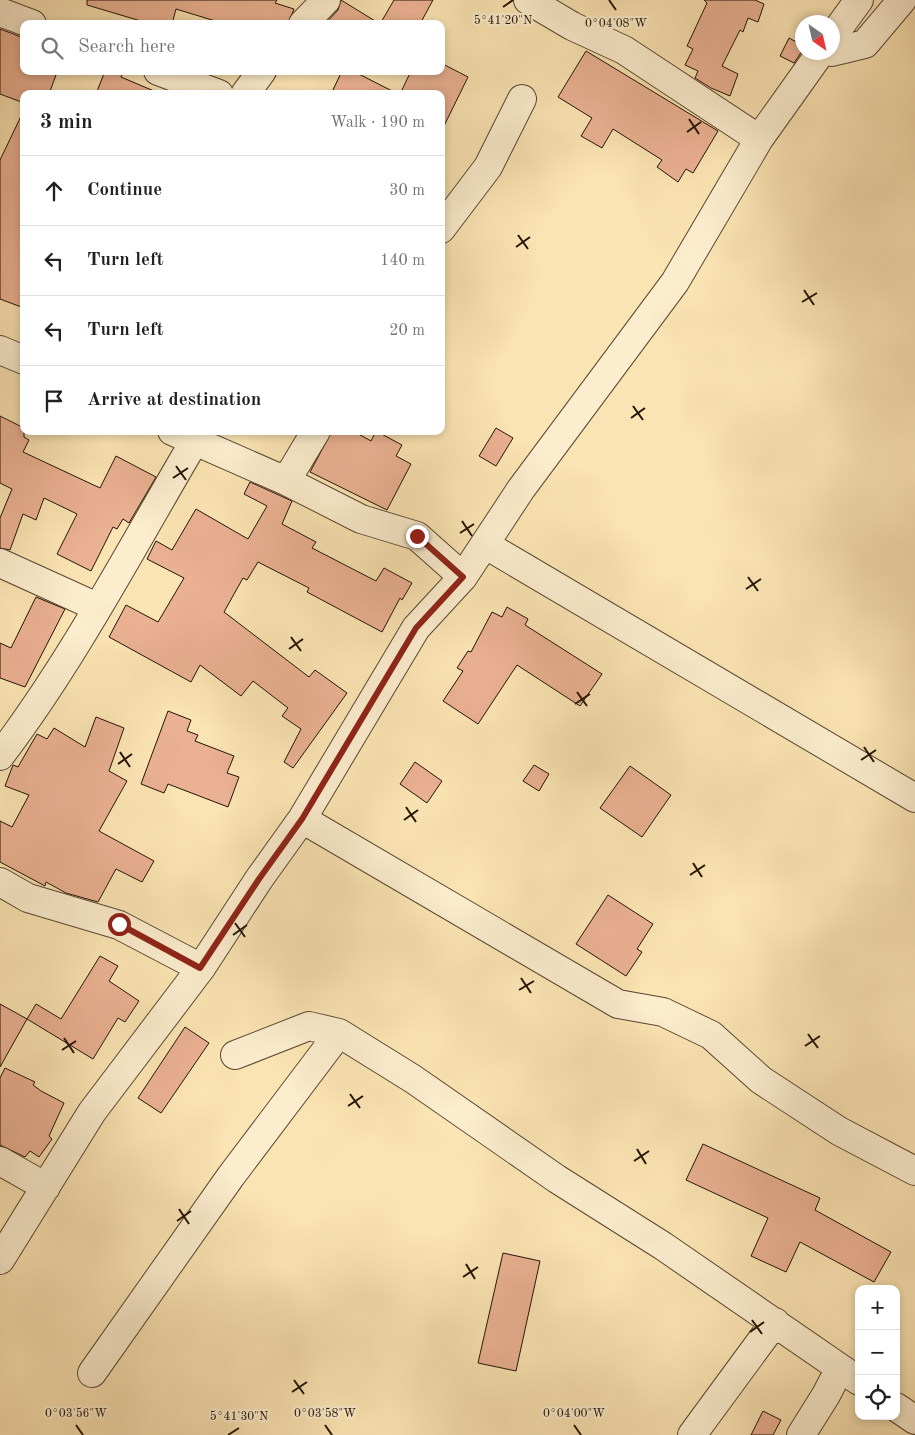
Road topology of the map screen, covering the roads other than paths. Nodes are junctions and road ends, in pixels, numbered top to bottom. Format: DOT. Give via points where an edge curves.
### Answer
graph roads {
  1 [pos="326,0"];
  2 [pos="528,0"];
  3 [pos="859,0"];
  4 [pos="902,0"];
  5 [pos="0,12"];
  6 [pos="21,20"];
  7 [pos="307,20"];
  8 [pos="840,30"];
  9 [pos="840,48"];
  10 [pos="819,60"];
  11 [pos="169,75"];
  12 [pos="259,75"];
  13 [pos="208,90"];
  14 [pos="248,90"];
  15 [pos="522,99"];
  16 [pos="759,139"];
  17 [pos="445,224"];
  18 [pos="0,350"];
  19 [pos="20,358"];
  20 [pos="314,435"];
  21 [pos="183,437"];
  22 [pos="286,481"];
  23 [pos="486,545"];
  24 [pos="0,564"];
  25 [pos="463,577"];
  26 [pos="97,607"];
  27 [pos="0,756"];
  28 [pos="915,798"];
  29 [pos="302,819"];
  30 [pos="0,882"];
  31 [pos="200,968"];
  32 [pos="339,1033"];
  33 [pos="235,1054"];
  34 [pos="0,1161"];
  35 [pos="915,1171"];
  36 [pos="46,1187"];
  37 [pos="0,1260"];
  38 [pos="775,1322"];
  39 [pos="92,1373"];
  40 [pos="849,1374"];
  41 [pos="900,1410"];
  42 [pos="915,1420"];
  43 [pos="692,1435"];
  44 [pos="801,1435"];
  1 -- 7 [label="street"];
  2 -- 16 [label="street" via="572,26 624,50"];
  3 -- 8 [label="street"];
  4 -- 9 [label="street" via="865,44"];
  5 -- 6 [label="street"];
  10 -- 16 [label="street"];
  11 -- 13 [label="street"];
  12 -- 14 [label="street"];
  15 -- 17 [label="street" via="488,168"];
  16 -- 23 [label="street" via="675,282 521,489"];
  18 -- 19 [label="street"];
  20 -- 22 [label="street"];
  21 -- 22 [label="street"];
  21 -- 26 [label="street"];
  22 -- 25 [label="street" via="361,519 417,536"];
  23 -- 25 [label="street"];
  23 -- 28 [label="street"];
  24 -- 26 [label="street"];
  25 -- 29 [label="street" via="416,628"];
  26 -- 27 [label="street" via="25,723"];
  29 -- 31 [label="street"];
  29 -- 35 [label="street" via="618,1004 663,1012 711,1035 761,1080 839,1130"];
  30 -- 31 [label="street" via="28,898 119,924"];
  31 -- 36 [label="street" via="92,1112"];
  32 -- 33 [label="street" via="309,1026"];
  32 -- 38 [label="street" via="413,1079 557,1179"];
  32 -- 39 [label="street" via="231,1176"];
  34 -- 36 [label="street"];
  36 -- 37 [label="street"];
  38 -- 40 [label="street"];
  38 -- 43 [label="street"];
  40 -- 44 [label="street" via="826,1395"];
  41 -- 42 [label="street"];
}
